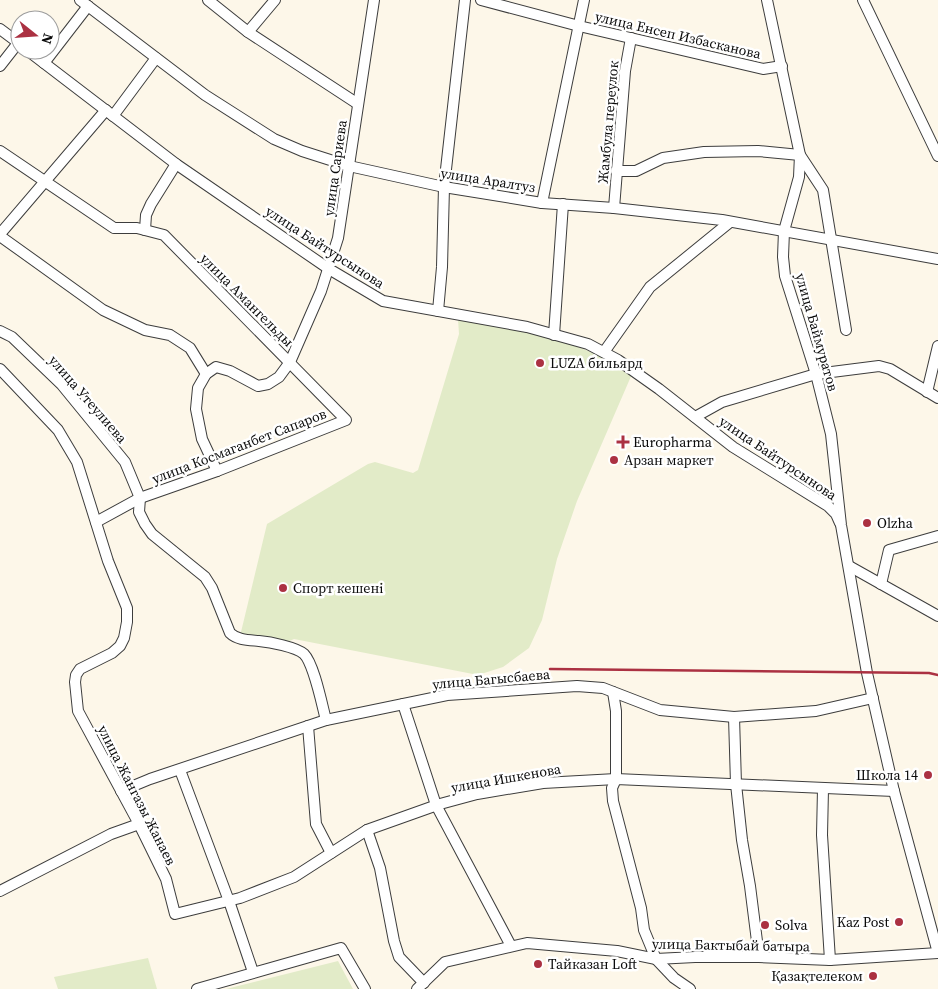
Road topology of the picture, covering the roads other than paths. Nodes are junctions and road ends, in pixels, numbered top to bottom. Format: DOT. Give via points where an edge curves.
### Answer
graph roads {
  1 [pos="208,0"];
  2 [pos="275,0"];
  3 [pos="374,0"];
  4 [pos="465,0"];
  5 [pos="481,0"];
  6 [pos="584,0"];
  7 [pos="767,0"];
  8 [pos="863,0"];
  9 [pos="84,3"];
  10 [pos="578,26"];
  11 [pos="0,29"];
  12 [pos="248,32"];
  13 [pos="10,37"];
  14 [pos="631,38"];
  15 [pos="10,54"];
  16 [pos="156,58"];
  17 [pos="40,60"];
  18 [pos="44,63"];
  19 [pos="0,66"];
  20 [pos="782,66"];
  21 [pos="358,104"];
  22 [pos="109,113"];
  23 [pos="0,151"];
  24 [pos="800,154"];
  25 [pos="938,156"];
  26 [pos="176,164"];
  27 [pos="349,166"];
  28 [pos="616,171"];
  29 [pos="46,181"];
  30 [pos="444,187"];
  31 [pos="542,203"];
  32 [pos="563,204"];
  33 [pos="614,208"];
  34 [pos="730,222"];
  35 [pos="145,230"];
  36 [pos="784,231"];
  37 [pos="0,235"];
  38 [pos="831,240"];
  39 [pos="938,259"];
  40 [pos="329,269"];
  41 [pos="438,311"];
  42 [pos="846,330"];
  43 [pos="0,331"];
  44 [pos="554,335"];
  45 [pos="938,346"];
  46 [pos="604,352"];
  47 [pos="290,362"];
  48 [pos="0,369"];
  49 [pos="206,374"];
  50 [pos="816,374"];
  51 [pos="926,392"];
  52 [pos="938,398"];
  53 [pos="695,417"];
  54 [pos="346,420"];
  55 [pos="217,472"];
  56 [pos="140,498"];
  57 [pos="96,522"];
  58 [pos="841,525"];
  59 [pos="938,536"];
  60 [pos="849,566"];
  61 [pos="881,584"];
  62 [pos="938,616"];
  63 [pos="613,692"];
  64 [pos="873,698"];
  65 [pos="403,704"];
  66 [pos="734,717"];
  67 [pos="326,720"];
  68 [pos="308,726"];
  69 [pos="180,770"];
  70 [pos="616,779"];
  71 [pos="736,784"];
  72 [pos="823,789"];
  73 [pos="121,791"];
  74 [pos="894,791"];
  75 [pos="436,806"];
  76 [pos="139,824"];
  77 [pos="367,830"];
  78 [pos="331,853"];
  79 [pos="0,891"];
  80 [pos="229,901"];
  81 [pos="175,914"];
  82 [pos="511,946"];
  83 [pos="938,953"];
  84 [pos="759,957"];
  85 [pos="656,959"];
  86 [pos="830,960"];
  87 [pos="253,972"];
  88 [pos="421,986"];
  89 [pos="198,989"];
  90 [pos="365,989"];
  91 [pos="690,989"];
  1 -- 12 [label="street"];
  2 -- 12 [label="street"];
  3 -- 21 [label="street, улица Сариева"];
  4 -- 30 [label="street"];
  5 -- 10 [label="street, улица Енсеп Избасканова"];
  6 -- 10 [label="street"];
  7 -- 20 [label="street, улица Баймуратов"];
  8 -- 25 [label="street"];
  9 -- 16 [label="street, улица Аралтуз"];
  9 -- 18 [label="street"];
  10 -- 14 [label="street, улица Енсеп Избасканова"];
  10 -- 31 [label="street"];
  11 -- 13 [label="street"];
  12 -- 21 [label="street"];
  14 -- 20 [label="street, улица Енсеп Избасканова" via="763,69"];
  14 -- 28 [label="street, Жамбула переулок"];
  15 -- 19 [label="street"];
  16 -- 22 [label="street"];
  16 -- 27 [label="street, улица Аралтуз" via="205,95 274,139"];
  17 -- 18 [label="street, улица Байтурсынова"];
  18 -- 22 [label="street, улица Байтурсынова"];
  20 -- 24 [label="street, улица Баймуратов"];
  21 -- 27 [label="street, улица Сариева"];
  22 -- 26 [label="street, улица Байтурсынова"];
  22 -- 29 [label="street"];
  23 -- 29 [label="street"];
  24 -- 28 [label="street" via="704,152 663,158 636,171"];
  24 -- 36 [label="street, улица Баймуратов" via="799,177"];
  24 -- 38 [label="street" via="823,190"];
  26 -- 35 [label="street" via="146,214"];
  26 -- 40 [label="street, улица Байтурсынова"];
  27 -- 30 [label="street, улица Аралтуз"];
  27 -- 40 [label="street, улица Сариева" via="338,238"];
  28 -- 33 [label="street, Жамбула переулок"];
  29 -- 35 [label="street, улица Амангельды" via="114,228"];
  29 -- 37 [label="street"];
  30 -- 31 [label="street, улица Аралтуз"];
  30 -- 41 [label="street"];
  31 -- 32 [label="street, улица Аралтуз"];
  32 -- 33 [label="street, улица Аралтуз"];
  32 -- 44 [label="street"];
  33 -- 34 [label="street, улица Аралтуз"];
  34 -- 36 [label="street, улица Аралтуз"];
  34 -- 46 [label="street" via="650,287"];
  35 -- 47 [label="street, улица Амангельды" via="164,235"];
  36 -- 38 [label="street, улица Аралтуз"];
  36 -- 50 [label="street, улица Баймуратов" via="785,276"];
  37 -- 49 [label="street" via="103,310 145,330 170,335 190,348"];
  38 -- 39 [label="street, улица Аралтуз"];
  38 -- 42 [label="street"];
  40 -- 41 [label="street, улица Байтурсынова" via="383,301"];
  40 -- 47 [label="street, улица Сариева"];
  41 -- 44 [label="street, улица Байтурсынова"];
  43 -- 56 [label="street, улица Утеулиева" via="12,337 62,385 125,462"];
  44 -- 46 [label="street, улица Байтурсынова"];
  45 -- 51 [label="street"];
  46 -- 53 [label="street, улица Байтурсынова"];
  47 -- 49 [label="street, улица Сариева" via="279,377 258,386 230,370 216,367"];
  47 -- 54 [label="street, улица Амангельды"];
  48 -- 57 [label="street" via="58,430 77,462"];
  49 -- 55 [label="street" via="198,388 196,409 202,439"];
  50 -- 51 [label="street, улица Байтурсынова" via="879,366 890,369"];
  50 -- 53 [label="street, улица Байтурсынова" via="722,402"];
  50 -- 58 [label="street, улица Баймуратов" via="831,434"];
  51 -- 52 [label="street, улица Байтурсынова"];
  53 -- 58 [label="street, улица Байтурсынова" via="733,447 828,506"];
  54 -- 55 [label="street, улица Космаганбет Сапаров"];
  55 -- 56 [label="street, улица Космаганбет Сапаров"];
  56 -- 57 [label="street, улица Космаганбет Сапаров"];
  56 -- 67 [label="street, улица Утеулиева" via="139,512 145,524 152,534 205,577 233,636 275,642 304,654 312,669"];
  57 -- 73 [label="street, улица Жангазы Жанаев" via="126,608 127,622 120,646 80,669 75,688 78,711"];
  58 -- 60 [label="street, улица Баймуратов"];
  59 -- 61 [label="street" via="889,550"];
  60 -- 61 [label="street"];
  60 -- 64 [label="street, улица Баймуратов"];
  61 -- 62 [label="street"];
  63 -- 65 [label="street, улица Багысбаева" via="577,686 447,695"];
  63 -- 66 [label="street, улица Багысбаева" via="660,710"];
  63 -- 70 [label="street"];
  64 -- 66 [label="street, улица Багысбаева" via="816,710"];
  64 -- 74 [label="street, улица Баймуратов"];
  65 -- 67 [label="street, улица Багысбаева"];
  65 -- 75 [label="street"];
  66 -- 71 [label="street"];
  67 -- 68 [label="street, улица Багысбаева"];
  68 -- 69 [label="street, улица Багысбаева"];
  68 -- 78 [label="street" via="316,824"];
  69 -- 73 [label="street, улица Багысбаева"];
  69 -- 80 [label="street"];
  70 -- 71 [label="street, улица Ишкенова"];
  70 -- 75 [label="street, улица Ишкенова" via="543,783 477,794"];
  70 -- 85 [label="street" via="612,788 613,801 644,930"];
  71 -- 72 [label="street, улица Ишкенова"];
  71 -- 84 [label="street"];
  72 -- 74 [label="street, улица Ишкенова"];
  72 -- 86 [label="street" via="822,835"];
  73 -- 76 [label="street, улица Жангазы Жанаев"];
  74 -- 83 [label="street, улица Баймуратов"];
  75 -- 77 [label="street, улица Ишкенова"];
  75 -- 82 [label="street"];
  76 -- 79 [label="street" via="111,834"];
  76 -- 81 [label="street, улица Жангазы Жанаев" via="166,880"];
  77 -- 78 [label="street, улица Ишкенова"];
  77 -- 88 [label="street" via="380,868 399,957"];
  78 -- 80 [label="street, улица Ишкенова" via="294,877"];
  80 -- 81 [label="street, улица Ишкенова"];
  80 -- 87 [label="street"];
  82 -- 85 [label="street, улица Бактыбай батыра" via="527,943 608,950"];
  82 -- 88 [label="street, улица Бактыбай батыра" via="445,962"];
  83 -- 86 [label="street, улица Бактыбай батыра"];
  84 -- 85 [label="street, улица Бактыбай батыра"];
  84 -- 86 [label="street, улица Бактыбай батыра"];
  85 -- 91 [label="street"];
  87 -- 89 [label="street"];
  87 -- 90 [label="street" via="340,948"];
}
